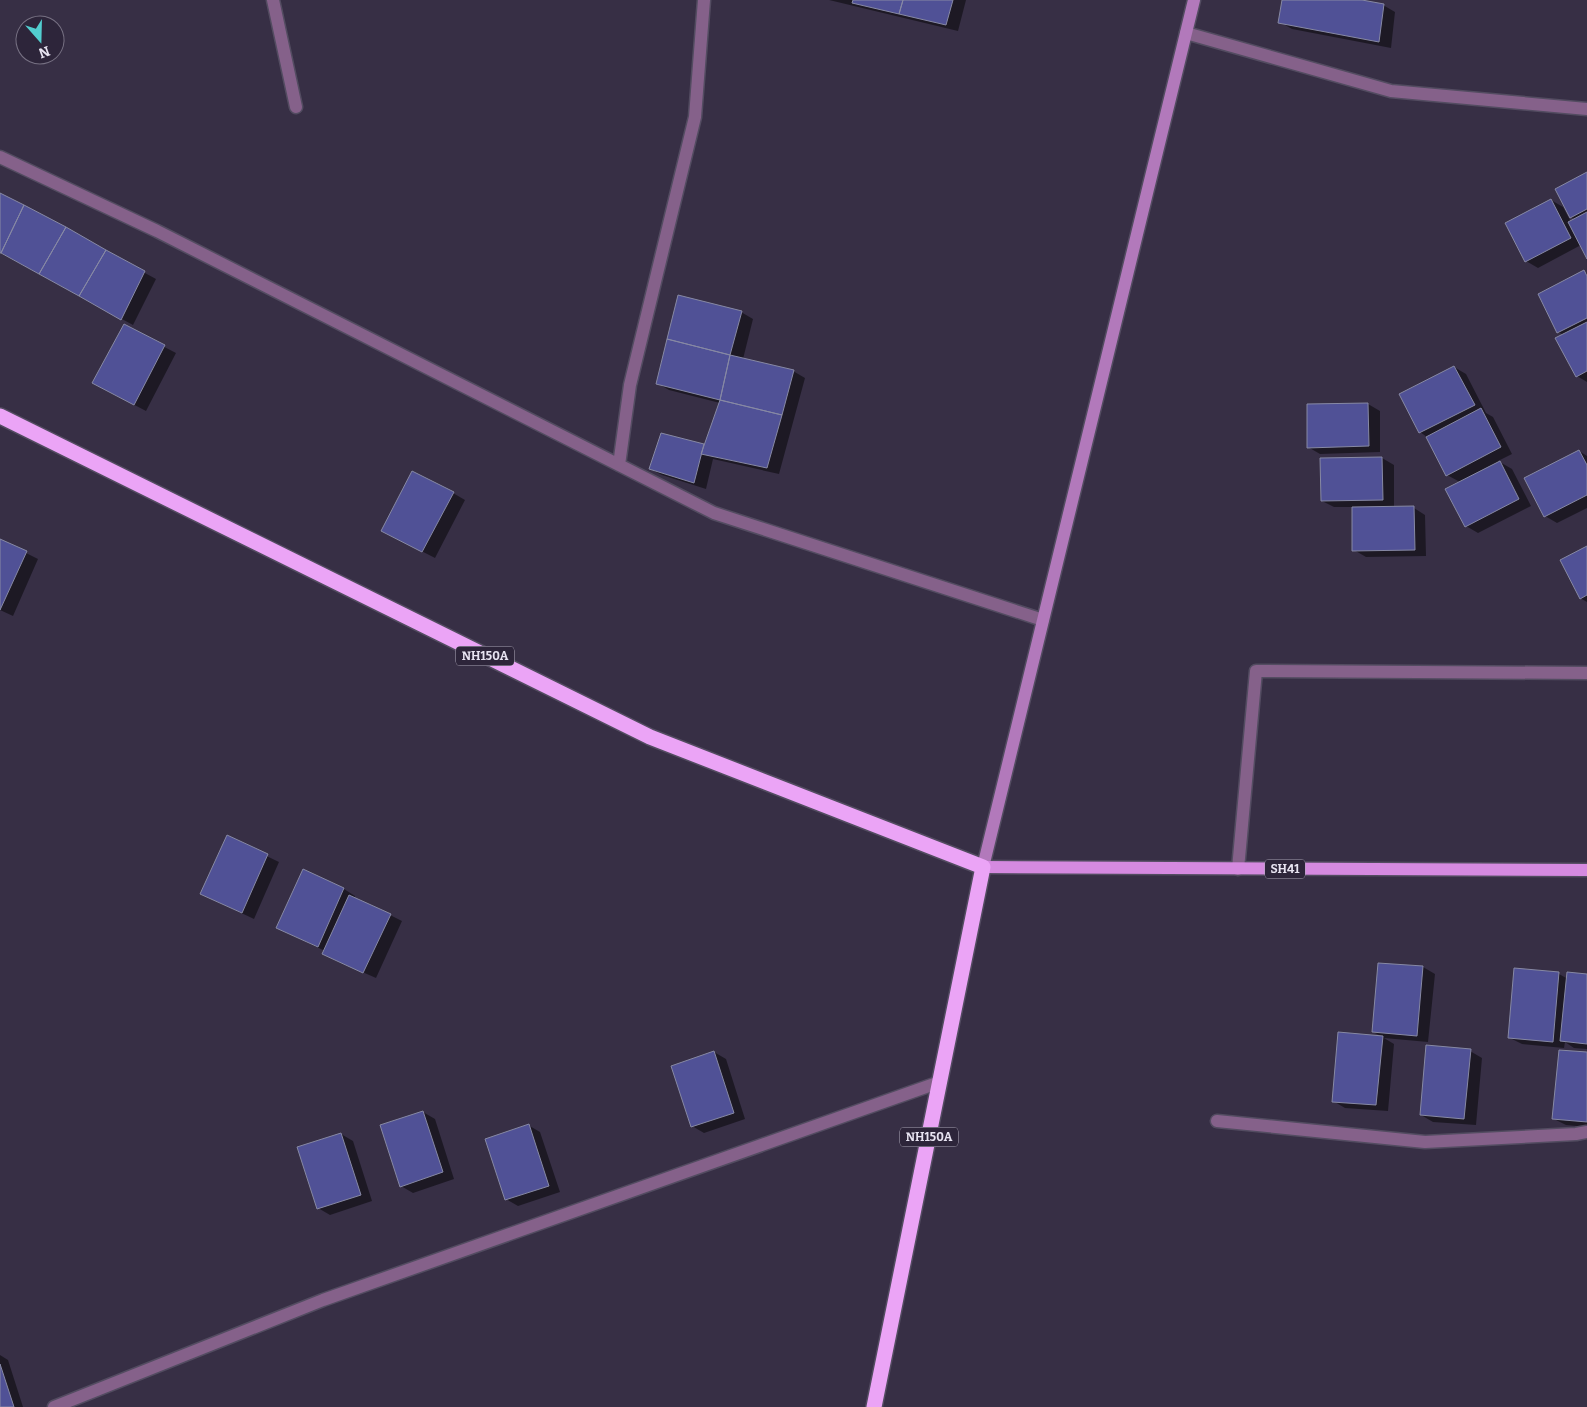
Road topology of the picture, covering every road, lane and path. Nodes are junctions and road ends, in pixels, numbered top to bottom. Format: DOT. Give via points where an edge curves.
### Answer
graph roads {
  1 [pos="273,0"];
  2 [pos="704,0"];
  3 [pos="1194,0"];
  4 [pos="1186,33"];
  5 [pos="296,108"];
  6 [pos="1587,108"];
  7 [pos="0,157"];
  8 [pos="0,416"];
  9 [pos="619,464"];
  10 [pos="1043,620"];
  11 [pos="1587,672"];
  12 [pos="983,867"];
  13 [pos="1238,869"];
  14 [pos="1587,870"];
  15 [pos="940,1082"];
  16 [pos="1217,1121"];
  17 [pos="1587,1132"];
  18 [pos="54,1407"];
  19 [pos="874,1407"];
  1 -- 5 [label="street"];
  2 -- 9 [label="street" via="695,117 630,385"];
  3 -- 4 [label="street"];
  4 -- 6 [label="street" via="1391,90"];
  4 -- 10 [label="street"];
  7 -- 9 [label="street" via="165,235"];
  8 -- 12 [label="highway, NH150A" via="650,737"];
  9 -- 10 [label="street" via="714,513"];
  10 -- 12 [label="street"];
  11 -- 13 [label="street" via="1256,671"];
  12 -- 13 [label="main road, SH41"];
  12 -- 15 [label="highway, NH150A"];
  13 -- 14 [label="main road, SH41"];
  15 -- 18 [label="street" via="323,1300"];
  15 -- 19 [label="highway, NH150A"];
  16 -- 17 [label="street" via="1425,1142"];
}
